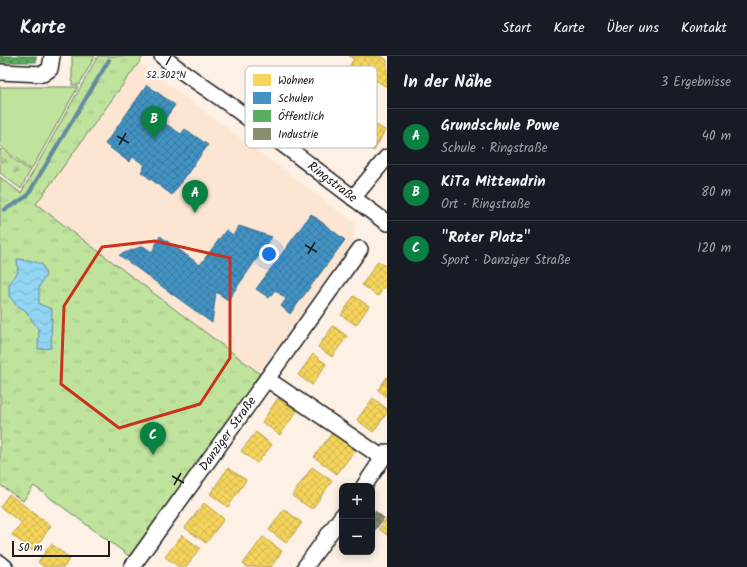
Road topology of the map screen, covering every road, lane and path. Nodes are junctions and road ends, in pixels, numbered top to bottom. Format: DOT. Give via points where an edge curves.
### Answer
graph roads {
  1 [pos="52,56"];
  2 [pos="162,56"];
  3 [pos="0,72"];
  4 [pos="245,116"];
  5 [pos="289,148"];
  6 [pos="387,158"];
  7 [pos="353,198"];
  8 [pos="387,223"];
  9 [pos="360,249"];
  10 [pos="267,379"];
  11 [pos="385,455"];
  12 [pos="366,483"];
  13 [pos="340,519"];
  14 [pos="0,563"];
  15 [pos="5,567"];
  16 [pos="132,567"];
  17 [pos="305,567"];
  1 -- 3 [label="street" via="50,69 43,74"];
  2 -- 4 [label="street, Ringstraße"];
  5 -- 7 [label="street, Ringstraße"];
  6 -- 7 [label="street"];
  7 -- 8 [label="street, Ringstraße"];
  9 -- 10 [label="street, Danziger Straße"];
  10 -- 11 [label="street"];
  10 -- 16 [label="street, Danziger Straße"];
  11 -- 12 [label="street"];
  13 -- 17 [label="street"];
  14 -- 15 [label="street"];
}
